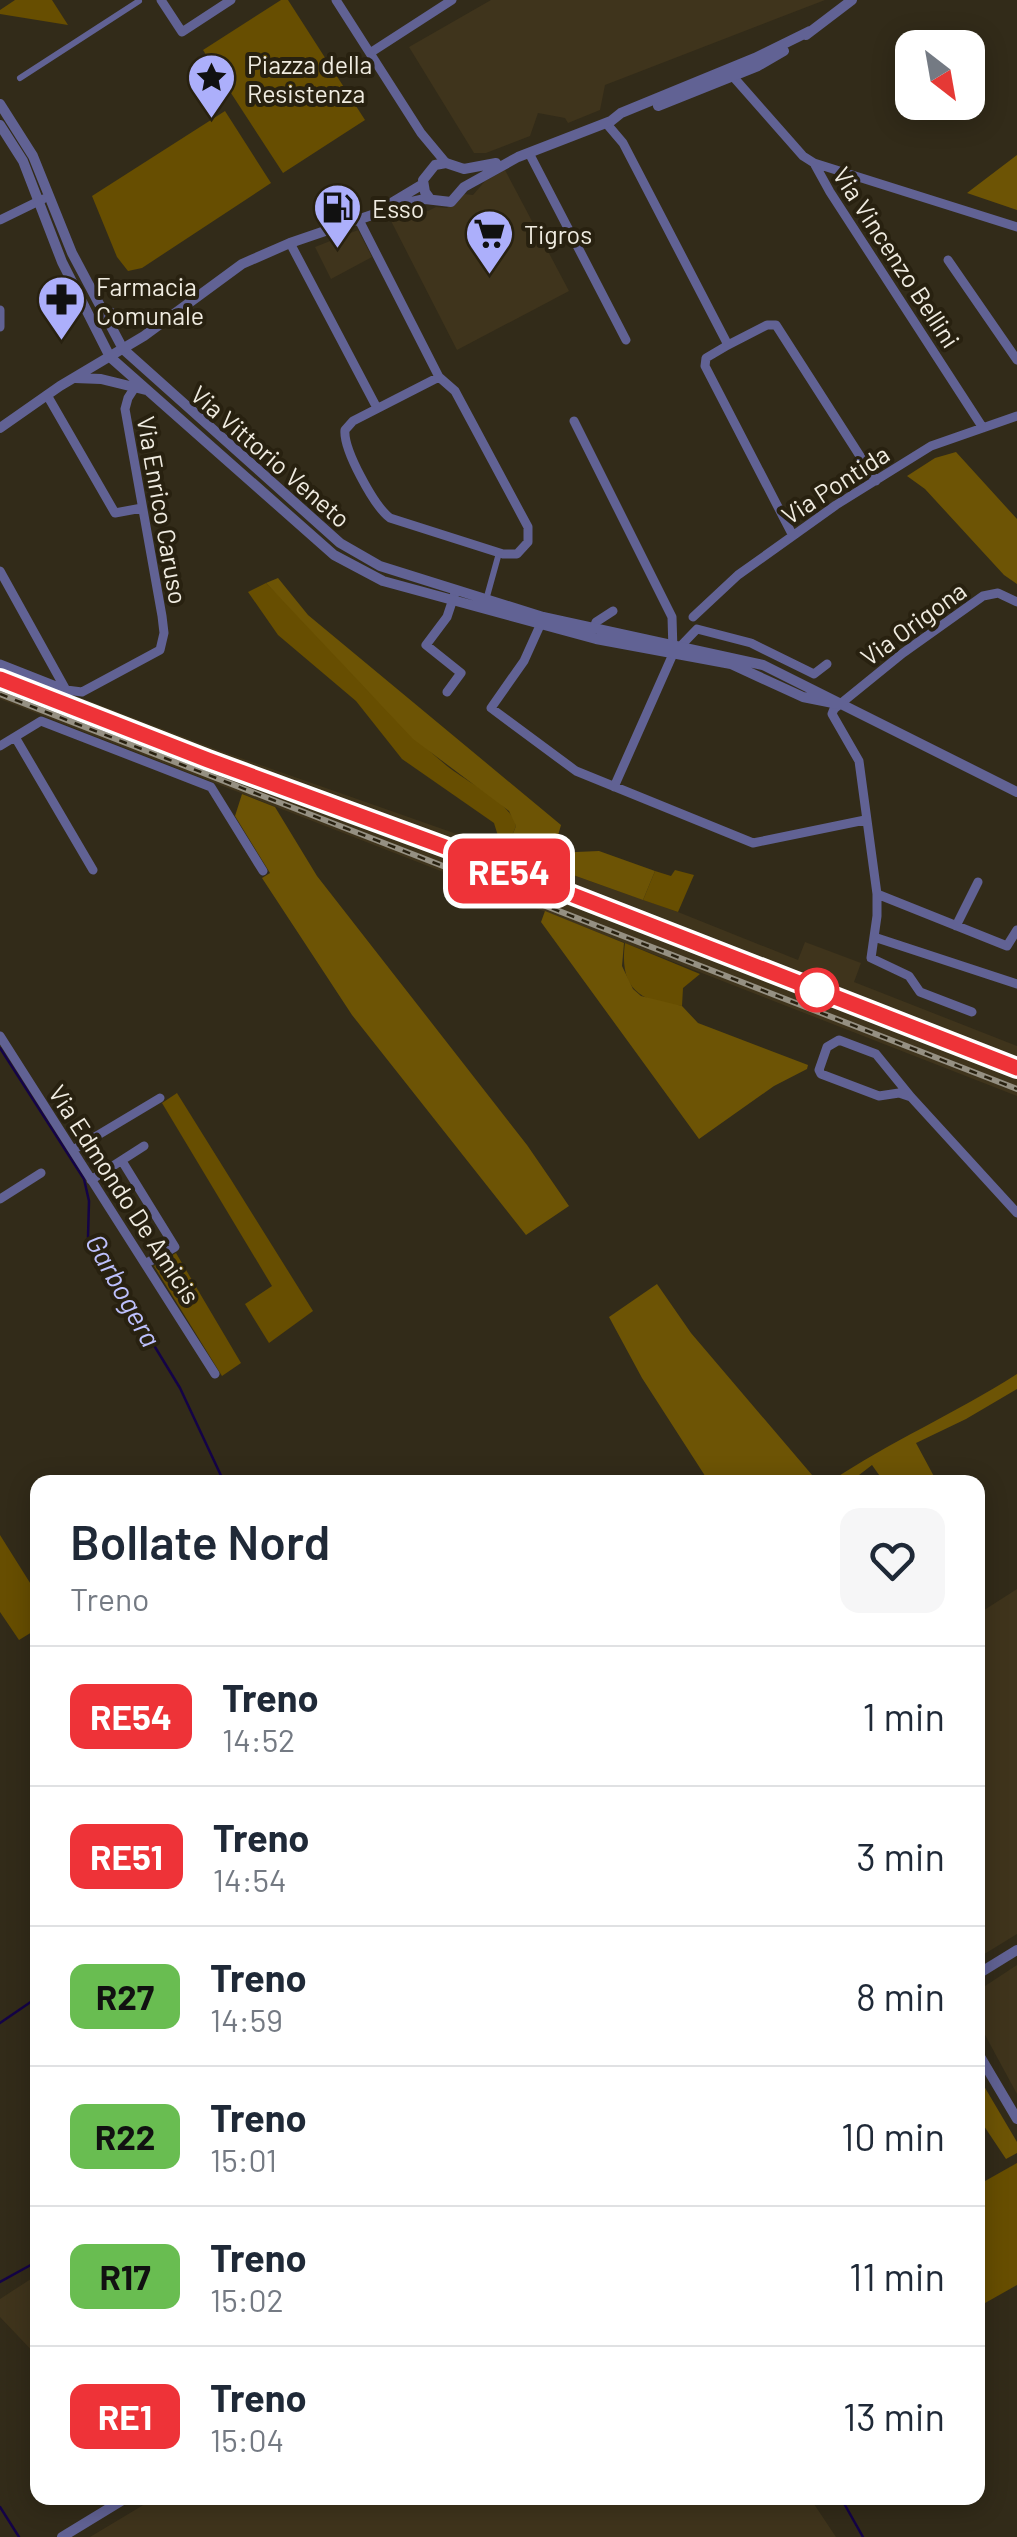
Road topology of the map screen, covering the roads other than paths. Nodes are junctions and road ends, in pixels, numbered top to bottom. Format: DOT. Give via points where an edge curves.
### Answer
graph roads {
  1 [pos="161,0"];
  2 [pos="231,0"];
  3 [pos="336,0"];
  4 [pos="452,0"];
  5 [pos="852,0"];
  6 [pos="138,1"];
  7 [pos="370,53"];
  8 [pos="730,73"];
  9 [pos="20,78"];
  10 [pos="0,104"];
  11 [pos="610,121"];
  12 [pos="0,127"];
  13 [pos="423,136"];
  14 [pos="523,155"];
  15 [pos="814,162"];
  16 [pos="449,164"];
  17 [pos="428,170"];
  18 [pos="424,184"];
  19 [pos="464,187"];
  20 [pos="45,198"];
  21 [pos="430,200"];
  22 [pos="362,219"];
  23 [pos="0,220"];
  24 [pos="1017,227"];
  25 [pos="290,243"];
  26 [pos="948,260"];
  27 [pos="97,303"];
  28 [pos="0,310"];
  29 [pos="167,319"];
  30 [pos="0,327"];
  31 [pos="626,340"];
  32 [pos="728,345"];
  33 [pos="124,349"];
  34 [pos="110,357"];
  35 [pos="1017,360"];
  36 [pos="439,377"];
  37 [pos="74,378"];
  38 [pos="137,384"];
  39 [pos="47,395"];
  40 [pos="377,408"];
  41 [pos="1017,416"];
  42 [pos="574,421"];
  43 [pos="1,424"];
  44 [pos="984,428"];
  45 [pos="876,481"];
  46 [pos="142,508"];
  47 [pos="792,534"];
  48 [pos="499,553"];
  49 [pos="0,571"];
  50 [pos="454,594"];
  51 [pos="486,600"];
  52 [pos="1017,602"];
  53 [pos="613,611"];
  54 [pos="693,616"];
  55 [pos="542,621"];
  56 [pos="593,630"];
  57 [pos="675,648"];
  58 [pos="0,664"];
  59 [pos="827,664"];
  60 [pos="66,690"];
  61 [pos="447,692"];
  62 [pos="838,704"];
  63 [pos="15,737"];
  64 [pos="0,746"];
  65 [pos="614,787"];
  66 [pos="1017,792"];
  67 [pos="865,820"];
  68 [pos="93,870"];
  69 [pos="263,870"];
  70 [pos="978,882"];
  71 [pos="876,894"];
  72 [pos="956,926"];
  73 [pos="1017,930"];
  74 [pos="874,937"];
  75 [pos="1017,984"];
  76 [pos="972,1012"];
  77 [pos="0,1036"];
  78 [pos="910,1097"];
  79 [pos="160,1098"];
  80 [pos="144,1146"];
  81 [pos="73,1150"];
  82 [pos="122,1160"];
  83 [pos="41,1173"];
  84 [pos="92,1180"];
  85 [pos="0,1199"];
  86 [pos="1017,1214"];
  87 [pos="146,1264"];
  88 [pos="215,1374"];
  89 [pos="1017,1950"];
  90 [pos="985,1970"];
  91 [pos="985,2065"];
  92 [pos="1017,2119"];
  93 [pos="115,2505"];
  94 [pos="62,2537"];
  1 -- 2 [label="street" via="182,32"];
  3 -- 7 [label="street"];
  4 -- 7 [label="street"];
  5 -- 8 [label="street" via="780,54"];
  6 -- 9 [label="street"];
  7 -- 13 [label="street"];
  8 -- 11 [label="street"];
  8 -- 15 [label="street, Via Vincenzo Bellini"];
  10 -- 20 [label="street, Via Vittorio Veneto" via="33,156"];
  11 -- 14 [label="street"];
  11 -- 32 [label="street"];
  12 -- 20 [label="street, Via Vittorio Veneto"];
  13 -- 16 [label="street"];
  13 -- 17 [label="street"];
  14 -- 16 [label="street" via="477,168"];
  14 -- 19 [label="street"];
  14 -- 31 [label="street"];
  15 -- 24 [label="street"];
  15 -- 44 [label="street, Via Vincenzo Bellini"];
  16 -- 17 [label="street"];
  16 -- 19 [label="street"];
  17 -- 18 [label="street"];
  18 -- 21 [label="street"];
  18 -- 22 [label="street"];
  19 -- 21 [label="street" via="451,202"];
  20 -- 23 [label="street"];
  20 -- 27 [label="street, Via Vittorio Veneto"];
  20 -- 34 [label="street, Via Vittorio Veneto" via="62,262"];
  21 -- 22 [label="street"];
  22 -- 25 [label="street"];
  22 -- 36 [label="street"];
  25 -- 29 [label="street" via="233,269"];
  25 -- 40 [label="street"];
  26 -- 35 [label="street"];
  27 -- 29 [label="street" via="124,320"];
  27 -- 33 [label="street, Via Vittorio Veneto"];
  28 -- 30 [label="street"];
  29 -- 33 [label="street"];
  32 -- 45 [label="street" via="776,324"];
  32 -- 47 [label="street" via="704,366"];
  33 -- 34 [label="street"];
  33 -- 50 [label="street, Via Vittorio Veneto" via="340,543"];
  34 -- 37 [label="street"];
  34 -- 38 [label="street, Via Vittorio Veneto"];
  36 -- 40 [label="street"];
  36 -- 48 [label="street" via="455,391 528,527 524,548 510,556"];
  37 -- 38 [label="street"];
  37 -- 39 [label="street"];
  38 -- 46 [label="street, Via Enrico Caruso" via="125,410"];
  38 -- 50 [label="street, Via Vittorio Veneto" via="334,555 384,581"];
  39 -- 43 [label="street"];
  39 -- 46 [label="street" via="114,513"];
  40 -- 48 [label="street" via="348,424 344,436 379,509 397,521"];
  41 -- 44 [label="street, Via Pontida"];
  42 -- 57 [label="street" via="672,617"];
  44 -- 45 [label="street, Via Pontida" via="931,446"];
  45 -- 47 [label="street, Via Pontida"];
  46 -- 60 [label="street, Via Enrico Caruso" via="164,634 160,650 89,690"];
  47 -- 54 [label="street, Via Pontida"];
  48 -- 51 [label="street"];
  49 -- 60 [label="street"];
  50 -- 51 [label="street, Via Vittorio Veneto"];
  50 -- 55 [label="street, Via Vittorio Veneto"];
  50 -- 61 [label="street" via="426,645 461,673"];
  51 -- 55 [label="street, Via Vittorio Veneto"];
  52 -- 62 [label="street, Via Origona" via="998,593 983,596"];
  53 -- 56 [label="street"];
  55 -- 56 [label="street, Via Vittorio Veneto"];
  55 -- 57 [label="street, Via Vittorio Veneto"];
  55 -- 65 [label="street" via="491,708 576,771"];
  56 -- 57 [label="street, Via Vittorio Veneto"];
  57 -- 59 [label="street" via="697,628 751,643 814,674"];
  57 -- 62 [label="street, Via Vittorio Veneto" via="763,665"];
  57 -- 65 [label="street"];
  58 -- 60 [label="street"];
  62 -- 66 [label="street, Via Vittorio Veneto"];
  62 -- 67 [label="street" via="832,714 857,754"];
  63 -- 64 [label="street"];
  63 -- 68 [label="street"];
  63 -- 69 [label="street" via="41,721 210,787"];
  65 -- 67 [label="street" via="753,843"];
  67 -- 71 [label="street"];
  70 -- 72 [label="street"];
  71 -- 72 [label="street"];
  71 -- 74 [label="street"];
  72 -- 73 [label="street" via="1007,946"];
  74 -- 75 [label="street"];
  74 -- 76 [label="street" via="873,961 909,976 920,992"];
  77 -- 81 [label="street, Via Edmondo De Amicis"];
  78 -- 78 [label="street" via="876,1054 839,1040 827,1047 821,1074 879,1096"];
  78 -- 86 [label="street"];
  79 -- 81 [label="street"];
  80 -- 82 [label="street"];
  81 -- 84 [label="street, Via Edmondo De Amicis"];
  82 -- 84 [label="street"];
  82 -- 87 [label="street" via="175,1247"];
  83 -- 85 [label="street"];
  84 -- 87 [label="street, Via Edmondo De Amicis"];
  87 -- 88 [label="street, Via Edmondo De Amicis"];
  89 -- 90 [label="street"];
  91 -- 92 [label="street"];
  93 -- 94 [label="street"];
}
